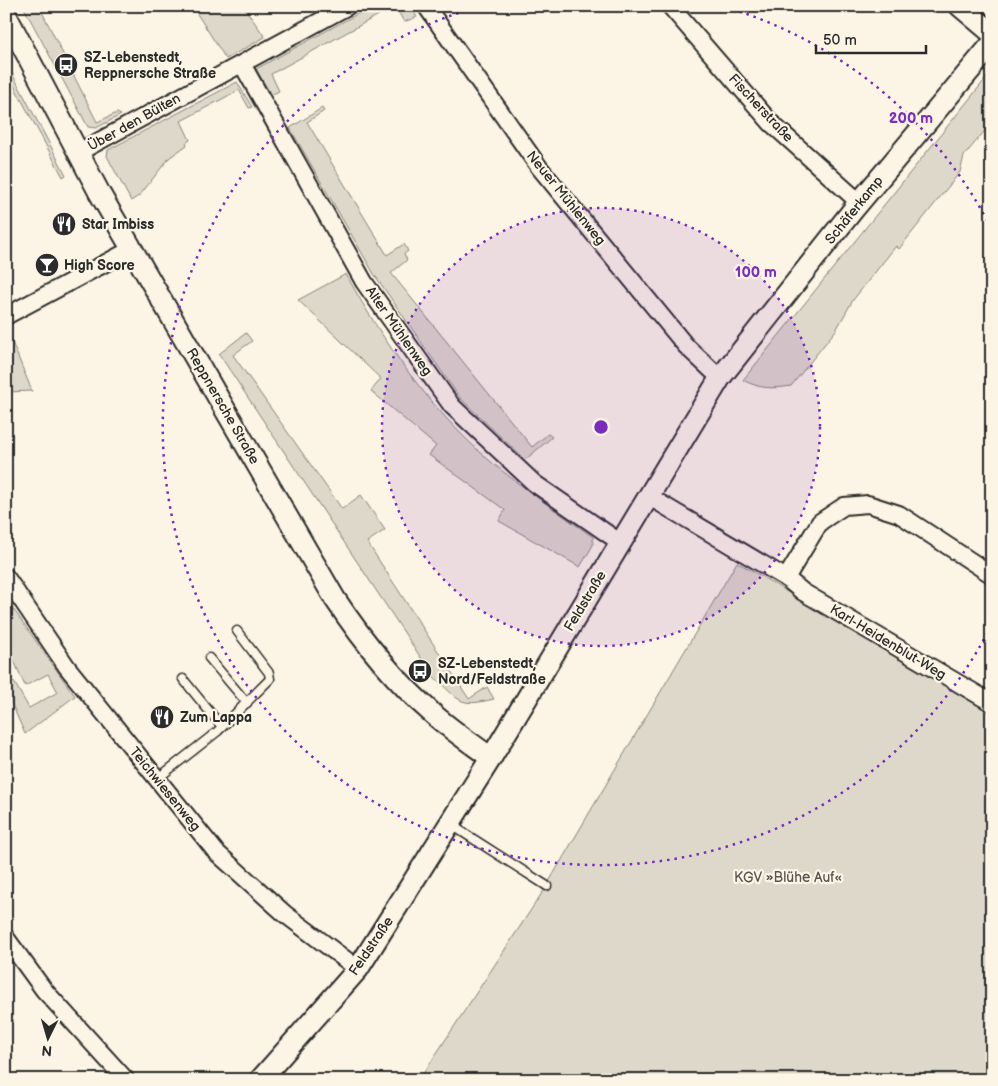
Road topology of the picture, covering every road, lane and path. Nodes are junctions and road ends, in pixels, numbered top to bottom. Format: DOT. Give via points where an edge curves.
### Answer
graph roads {
  1 [pos="348,6"];
  2 [pos="426,6"];
  3 [pos="670,6"];
  4 [pos="960,6"];
  5 [pos="6,15"];
  6 [pos="992,34"];
  7 [pos="992,44"];
  8 [pos="242,64"];
  9 [pos="79,152"];
  10 [pos="860,202"];
  11 [pos="132,249"];
  12 [pos="6,316"];
  13 [pos="720,378"];
  14 [pos="648,496"];
  15 [pos="620,543"];
  16 [pos="992,575"];
  17 [pos="6,577"];
  18 [pos="786,578"];
  19 [pos="237,631"];
  20 [pos="209,658"];
  21 [pos="183,679"];
  22 [pos="246,703"];
  23 [pos="992,703"];
  24 [pos="222,727"];
  25 [pos="491,758"];
  26 [pos="157,779"];
  27 [pos="449,824"];
  28 [pos="548,886"];
  29 [pos="6,938"];
  30 [pos="358,969"];
  31 [pos="126,1080"];
  32 [pos="260,1080"];
  1 -- 8 [label="street, Über den Bülten"];
  2 -- 13 [label="street, Neuer Mühlenweg" via="539,167 686,346"];
  3 -- 10 [label="street, Fischerstraße" via="770,123"];
  4 -- 6 [label="street"];
  5 -- 9 [label="street, Reppnersche Straße"];
  7 -- 10 [label="street, Schäferkamp"];
  8 -- 9 [label="street, Über den Bülten"];
  8 -- 15 [label="street, Alter Mühlenweg" via="364,282 452,406 534,483"];
  9 -- 11 [label="street, Reppnersche Straße"];
  10 -- 13 [label="street, Schäferkamp"];
  11 -- 12 [label="street"];
  11 -- 25 [label="street, Reppnersche Straße" via="335,599 366,645 432,714"];
  13 -- 14 [label="street, Feldstraße"];
  14 -- 15 [label="street, Feldstraße"];
  14 -- 18 [label="street, Karl-Heidenblut-Weg"];
  15 -- 25 [label="street, Feldstraße"];
  16 -- 18 [label="street" via="899,514 868,504 844,506 820,522"];
  17 -- 26 [label="street, Teichwiesenweg" via="67,667"];
  18 -- 23 [label="street, Karl-Heidenblut-Weg" via="803,592"];
  19 -- 22 [label="lane" via="271,676 268,683"];
  20 -- 22 [label="lane"];
  21 -- 24 [label="lane"];
  22 -- 24 [label="lane"];
  24 -- 26 [label="lane"];
  25 -- 27 [label="street, Feldstraße"];
  26 -- 30 [label="street, Teichwiesenweg" via="216,852 285,914"];
  27 -- 28 [label="lane"];
  27 -- 30 [label="street, Feldstraße"];
  29 -- 31 [label="street" via="44,990"];
  30 -- 32 [label="street, Feldstraße"];
}
